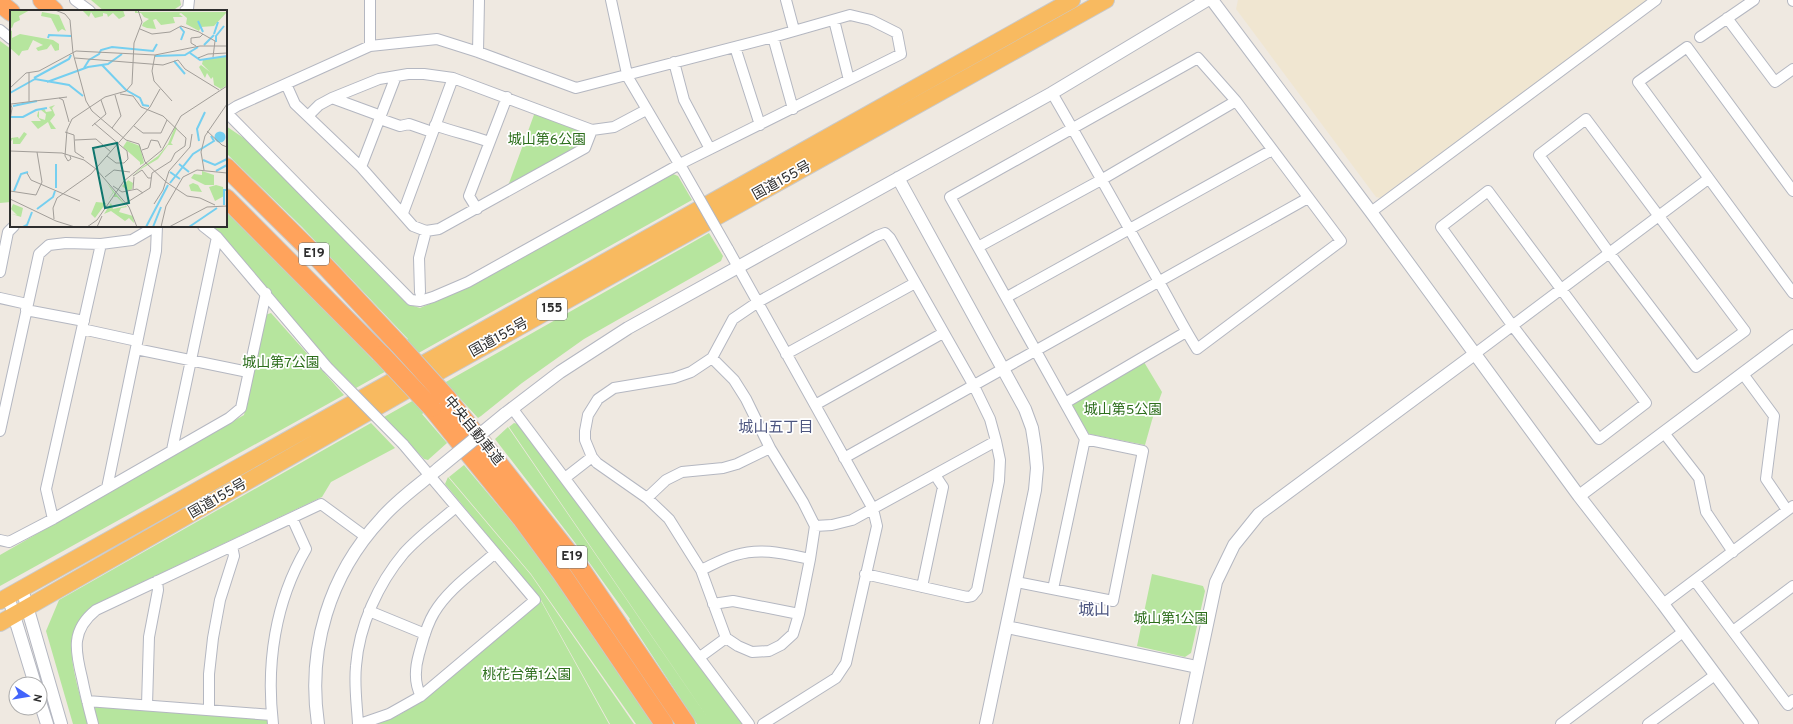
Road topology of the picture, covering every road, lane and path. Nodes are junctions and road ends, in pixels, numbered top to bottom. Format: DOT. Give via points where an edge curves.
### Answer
graph roads {
  1 [pos="42,0"];
  2 [pos="75,0"];
  3 [pos="189,0"];
  4 [pos="370,0"];
  5 [pos="479,0"];
  6 [pos="611,0"];
  7 [pos="786,0"];
  8 [pos="1072,0"];
  9 [pos="1106,0"];
  10 [pos="1207,0"];
  11 [pos="1212,0"];
  12 [pos="1656,0"];
  13 [pos="1754,0"];
  14 [pos="0,3"];
  15 [pos="53,10"];
  16 [pos="89,10"];
  17 [pos="186,10"];
  18 [pos="10,11"];
  19 [pos="1727,18"];
  20 [pos="834,20"];
  21 [pos="0,30"];
  22 [pos="794,30"];
  23 [pos="1700,37"];
  24 [pos="10,38"];
  25 [pos="773,38"];
  26 [pos="370,46"];
  27 [pos="735,47"];
  28 [pos="478,52"];
  29 [pos="674,62"];
  30 [pos="1793,69"];
  31 [pos="627,74"];
  32 [pos="396,76"];
  33 [pos="453,78"];
  34 [pos="849,80"];
  35 [pos="286,84"];
  36 [pos="1052,93"];
  37 [pos="507,97"];
  38 [pos="332,98"];
  39 [pos="1236,101"];
  40 [pos="793,109"];
  41 [pos="646,110"];
  42 [pos="227,112"];
  43 [pos="227,114"];
  44 [pos="308,116"];
  45 [pos="380,117"];
  46 [pos="760,125"];
  47 [pos="1072,128"];
  48 [pos="434,129"];
  49 [pos="592,130"];
  50 [pos="489,142"];
  51 [pos="710,149"];
  52 [pos="1272,150"];
  53 [pos="361,167"];
  54 [pos="682,167"];
  55 [pos="227,168"];
  56 [pos="898,178"];
  57 [pos="1101,180"];
  58 [pos="1708,180"];
  59 [pos="1793,191"];
  60 [pos="1308,198"];
  61 [pos="227,199"];
  62 [pos="477,209"];
  63 [pos="1371,212"];
  64 [pos="403,213"];
  65 [pos="1658,216"];
  66 [pos="13,227"];
  67 [pos="155,227"];
  68 [pos="157,227"];
  69 [pos="205,227"];
  70 [pos="1129,229"];
  71 [pos="426,231"];
  72 [pos="217,237"];
  73 [pos="101,244"];
  74 [pos="978,247"];
  75 [pos="1610,254"];
  76 [pos="738,267"];
  77 [pos="0,272"];
  78 [pos="1159,281"];
  79 [pos="915,283"];
  80 [pos="1562,289"];
  81 [pos="1792,291"];
  82 [pos="420,292"];
  83 [pos="266,293"];
  84 [pos="1007,297"];
  85 [pos="0,298"];
  86 [pos="758,302"];
  87 [pos="27,307"];
  88 [pos="83,325"];
  89 [pos="1512,325"];
  90 [pos="1186,332"];
  91 [pos="943,333"];
  92 [pos="1793,336"];
  93 [pos="136,345"];
  94 [pos="1036,350"];
  95 [pos="1476,353"];
  96 [pos="786,354"];
  97 [pos="712,358"];
  98 [pos="191,360"];
  99 [pos="1003,368"];
  100 [pos="248,372"];
  101 [pos="1743,374"];
  102 [pos="974,386"];
  103 [pos="1065,403"];
  104 [pos="815,405"];
  105 [pos="508,411"];
  106 [pos="0,431"];
  107 [pos="1664,433"];
  108 [pos="1085,439"];
  109 [pos="996,441"];
  110 [pos="770,448"];
  111 [pos="172,450"];
  112 [pos="592,457"];
  113 [pos="844,458"];
  114 [pos="435,472"];
  115 [pos="935,475"];
  116 [pos="565,478"];
  117 [pos="107,488"];
  118 [pos="1579,496"];
  119 [pos="647,498"];
  120 [pos="456,506"];
  121 [pos="1790,508"];
  122 [pos="872,509"];
  123 [pos="53,518"];
  124 [pos="292,518"];
  125 [pos="814,526"];
  126 [pos="366,537"];
  127 [pos="0,540"];
  128 [pos="232,546"];
  129 [pos="1733,552"];
  130 [pos="495,553"];
  131 [pos="810,559"];
  132 [pos="701,570"];
  133 [pos="865,574"];
  134 [pos="156,581"];
  135 [pos="1695,581"];
  136 [pos="1016,582"];
  137 [pos="1793,586"];
  138 [pos="922,587"];
  139 [pos="1053,589"];
  140 [pos="10,595"];
  141 [pos="713,604"];
  142 [pos="1663,604"];
  143 [pos="370,611"];
  144 [pos="21,612"];
  145 [pos="799,614"];
  146 [pos="0,624"];
  147 [pos="1007,627"];
  148 [pos="1733,631"];
  149 [pos="1683,632"];
  150 [pos="425,634"];
  151 [pos="726,638"];
  152 [pos="700,657"];
  153 [pos="1197,667"];
  154 [pos="1715,675"];
  155 [pos="33,676"];
  156 [pos="421,696"];
  157 [pos="1793,700"];
  158 [pos="87,701"];
  159 [pos="147,704"];
  160 [pos="209,710"];
  161 [pos="273,720"];
  162 [pos="61,724"];
  163 [pos="92,724"];
  164 [pos="318,724"];
  165 [pos="359,724"];
  166 [pos="664,724"];
  167 [pos="686,724"];
  168 [pos="748,724"];
  169 [pos="763,724"];
  170 [pos="986,724"];
  171 [pos="1186,724"];
  172 [pos="1561,724"];
  173 [pos="1648,724"];
  174 [pos="1752,724"];
  1 -- 15 [label="highway"];
  2 -- 16 [label="street"];
  3 -- 17 [label="street"];
  4 -- 26 [label="street"];
  5 -- 28 [label="street"];
  6 -- 31 [label="street"];
  7 -- 22 [label="street"];
  8 -- 140 [label="highway, 国道155号 / 155"];
  9 -- 144 [label="highway, 国道155号 / 155" via="442,370"];
  10 -- 36 [label="street"];
  11 -- 63 [label="street"];
  12 -- 63 [label="street"];
  13 -- 19 [label="street"];
  14 -- 18 [label="highway"];
  19 -- 23 [label="street"];
  19 -- 30 [label="street" via="1775,82"];
  20 -- 22 [label="street"];
  20 -- 34 [label="street"];
  20 -- 34 [label="street" via="850,15 871,20 897,33 901,54"];
  21 -- 24 [label="street"];
  22 -- 25 [label="street"];
  25 -- 27 [label="street"];
  25 -- 40 [label="street"];
  26 -- 28 [label="street" via="437,39"];
  26 -- 35 [label="street"];
  27 -- 29 [label="street"];
  27 -- 46 [label="street"];
  28 -- 31 [label="street" via="576,88"];
  29 -- 31 [label="street"];
  29 -- 51 [label="street" via="684,100"];
  31 -- 41 [label="street"];
  32 -- 33 [label="street" via="424,74"];
  32 -- 38 [label="street" via="379,79"];
  32 -- 45 [label="street"];
  33 -- 37 [label="street"];
  33 -- 48 [label="street"];
  34 -- 40 [label="street"];
  35 -- 42 [label="street"];
  35 -- 44 [label="street" via="295,104"];
  36 -- 47 [label="street"];
  36 -- 56 [label="street"];
  37 -- 49 [label="street"];
  37 -- 50 [label="street"];
  38 -- 44 [label="street"];
  38 -- 45 [label="street"];
  39 -- 47 [label="street" via="1198,58"];
  39 -- 52 [label="street"];
  39 -- 57 [label="street"];
  40 -- 46 [label="street"];
  41 -- 49 [label="street" via="614,127"];
  41 -- 54 [label="street"];
  43 -- 54 [label="street" via="411,300 420,301 433,297 468,282"];
  44 -- 53 [label="street"];
  45 -- 48 [label="street" via="400,126 409,124"];
  45 -- 53 [label="street"];
  46 -- 51 [label="street"];
  47 -- 57 [label="street"];
  47 -- 74 [label="street" via="950,197"];
  48 -- 50 [label="street" via="466,133"];
  48 -- 64 [label="street"];
  49 -- 62 [label="street" via="585,148"];
  50 -- 62 [label="street" via="469,196"];
  51 -- 54 [label="street"];
  52 -- 60 [label="street"];
  52 -- 70 [label="street"];
  53 -- 64 [label="street"];
  54 -- 76 [label="street, bridge"];
  55 -- 167 [label="highway, 中央自動車道 / E19, bridge" via="312,253 447,398 576,562"];
  56 -- 76 [label="street"];
  56 -- 99 [label="street"];
  57 -- 70 [label="street"];
  57 -- 74 [label="street"];
  58 -- 59 [label="street" via="1638,82 1687,47"];
  58 -- 65 [label="street"];
  58 -- 81 [label="street"];
  60 -- 78 [label="street"];
  60 -- 90 [label="street" via="1341,241 1197,349"];
  61 -- 166 [label="highway, 中央自動車道 / E19, bridge" via="432,408 521,518"];
  62 -- 71 [label="street" via="439,229"];
  63 -- 95 [label="street"];
  64 -- 71 [label="street" via="414,226"];
  65 -- 75 [label="street"];
  65 -- 75 [label="street" via="1586,119 1539,155"];
  65 -- 75 [label="street" via="1745,331 1696,367"];
  66 -- 77 [label="street" via="8,232"];
  67 -- 73 [label="street" via="132,240"];
  68 -- 93 [label="street" via="156,251"];
  69 -- 72 [label="street"];
  70 -- 78 [label="street"];
  70 -- 84 [label="street"];
  71 -- 82 [label="street" via="419,258"];
  72 -- 83 [label="street"];
  72 -- 98 [label="street"];
  73 -- 87 [label="street" via="66,242 49,245 39,254"];
  73 -- 88 [label="street"];
  74 -- 84 [label="street"];
  75 -- 80 [label="street"];
  76 -- 86 [label="street"];
  76 -- 105 [label="street" via="597,347"];
  78 -- 90 [label="street"];
  78 -- 94 [label="street"];
  79 -- 86 [label="street" via="885,233"];
  79 -- 91 [label="street"];
  79 -- 96 [label="street"];
  80 -- 89 [label="street"];
  80 -- 89 [label="street" via="1488,191 1441,227"];
  80 -- 89 [label="street" via="1646,404 1599,439"];
  83 -- 100 [label="street"];
  83 -- 114 [label="street, bridge" via="327,367 403,444"];
  84 -- 94 [label="street"];
  85 -- 87 [label="street"];
  86 -- 96 [label="street"];
  86 -- 97 [label="street" via="733,319"];
  87 -- 88 [label="street"];
  87 -- 106 [label="street"];
  88 -- 93 [label="street"];
  88 -- 123 [label="street" via="46,489"];
  89 -- 95 [label="street"];
  90 -- 103 [label="street"];
  91 -- 102 [label="street"];
  91 -- 104 [label="street"];
  92 -- 101 [label="street"];
  93 -- 98 [label="street"];
  93 -- 117 [label="street"];
  94 -- 99 [label="street"];
  94 -- 103 [label="street"];
  95 -- 118 [label="street"];
  95 -- 153 [label="street" via="1259,514 1247,527 1234,545 1216,582"];
  96 -- 104 [label="street"];
  97 -- 110 [label="street" via="734,380"];
  97 -- 112 [label="street" via="691,372 674,378 614,388 598,399 588,416 585,431 585,440"];
  98 -- 100 [label="street"];
  98 -- 111 [label="street"];
  99 -- 102 [label="street"];
  99 -- 136 [label="street" via="1032,428 1037,468 1032,512"];
  100 -- 111 [label="street" via="240,408 229,418"];
  101 -- 107 [label="street"];
  101 -- 121 [label="street" via="1774,416 1766,478"];
  102 -- 109 [label="street" via="990,419"];
  102 -- 113 [label="street"];
  103 -- 108 [label="street"];
  104 -- 113 [label="street"];
  105 -- 114 [label="street, bridge"];
  105 -- 116 [label="street"];
  107 -- 118 [label="street"];
  107 -- 129 [label="street" via="1699,478 1706,512"];
  108 -- 139 [label="street"];
  108 -- 139 [label="street" via="1143,451 1113,601"];
  109 -- 115 [label="street"];
  109 -- 138 [label="street" via="1000,460 999,481 976,590 972,596 967,597"];
  110 -- 119 [label="street" via="723,468 682,472 666,480"];
  110 -- 125 [label="street" via="803,502"];
  111 -- 117 [label="street"];
  112 -- 116 [label="street"];
  112 -- 119 [label="street"];
  113 -- 122 [label="street"];
  114 -- 120 [label="street"];
  114 -- 126 [label="street" via="381,518"];
  115 -- 122 [label="street"];
  115 -- 138 [label="street" via="942,487"];
  116 -- 152 [label="street"];
  117 -- 123 [label="street"];
  118 -- 142 [label="street"];
  119 -- 132 [label="street" via="669,519"];
  120 -- 130 [label="street"];
  120 -- 143 [label="street" via="404,553 384,582"];
  121 -- 129 [label="street"];
  122 -- 125 [label="street" via="852,520"];
  122 -- 133 [label="street" via="877,526"];
  123 -- 127 [label="street" via="9,542"];
  124 -- 126 [label="street" via="321,504"];
  124 -- 128 [label="street"];
  124 -- 161 [label="street" via="306,549 290,580 277,624 272,660"];
  125 -- 131 [label="street"];
  126 -- 164 [label="street" via="351,556 338,582 327,606 318,639 314,700"];
  128 -- 134 [label="street"];
  128 -- 160 [label="street" via="234,556 220,600 213,638"];
  129 -- 135 [label="street"];
  130 -- 150 [label="street" via="446,597 434,613"];
  130 -- 156 [label="street" via="535,600"];
  131 -- 132 [label="street" via="771,551 753,551 735,555"];
  131 -- 145 [label="street"];
  132 -- 141 [label="street"];
  133 -- 138 [label="street"];
  133 -- 169 [label="street" via="846,663 836,678"];
  134 -- 158 [label="street" via="96,610 83,623 76,642"];
  134 -- 159 [label="street" via="158,590 149,637"];
  135 -- 142 [label="street"];
  135 -- 148 [label="street"];
  136 -- 139 [label="street"];
  136 -- 147 [label="street"];
  137 -- 148 [label="street"];
  140 -- 144 [label="street"];
  141 -- 145 [label="street" via="733,601"];
  141 -- 151 [label="street"];
  142 -- 149 [label="street"];
  143 -- 150 [label="street"];
  143 -- 165 [label="street" via="361,636 356,666"];
  144 -- 146 [label="highway, 国道155号 / 155"];
  144 -- 155 [label="street"];
  144 -- 162 [label="street"];
  145 -- 151 [label="street" via="792,634 782,644 769,651 752,652"];
  147 -- 153 [label="street"];
  147 -- 170 [label="street"];
  148 -- 157 [label="street" via="1788,705"];
  149 -- 154 [label="street"];
  149 -- 172 [label="street"];
  150 -- 156 [label="street" via="416,664 416,688"];
  151 -- 152 [label="street"];
  152 -- 168 [label="street"];
  153 -- 171 [label="street"];
  154 -- 173 [label="street"];
  154 -- 174 [label="street"];
  156 -- 165 [label="street" via="388,714"];
  158 -- 159 [label="street"];
  158 -- 163 [label="street"];
  159 -- 160 [label="street"];
  160 -- 161 [label="street"];
}
